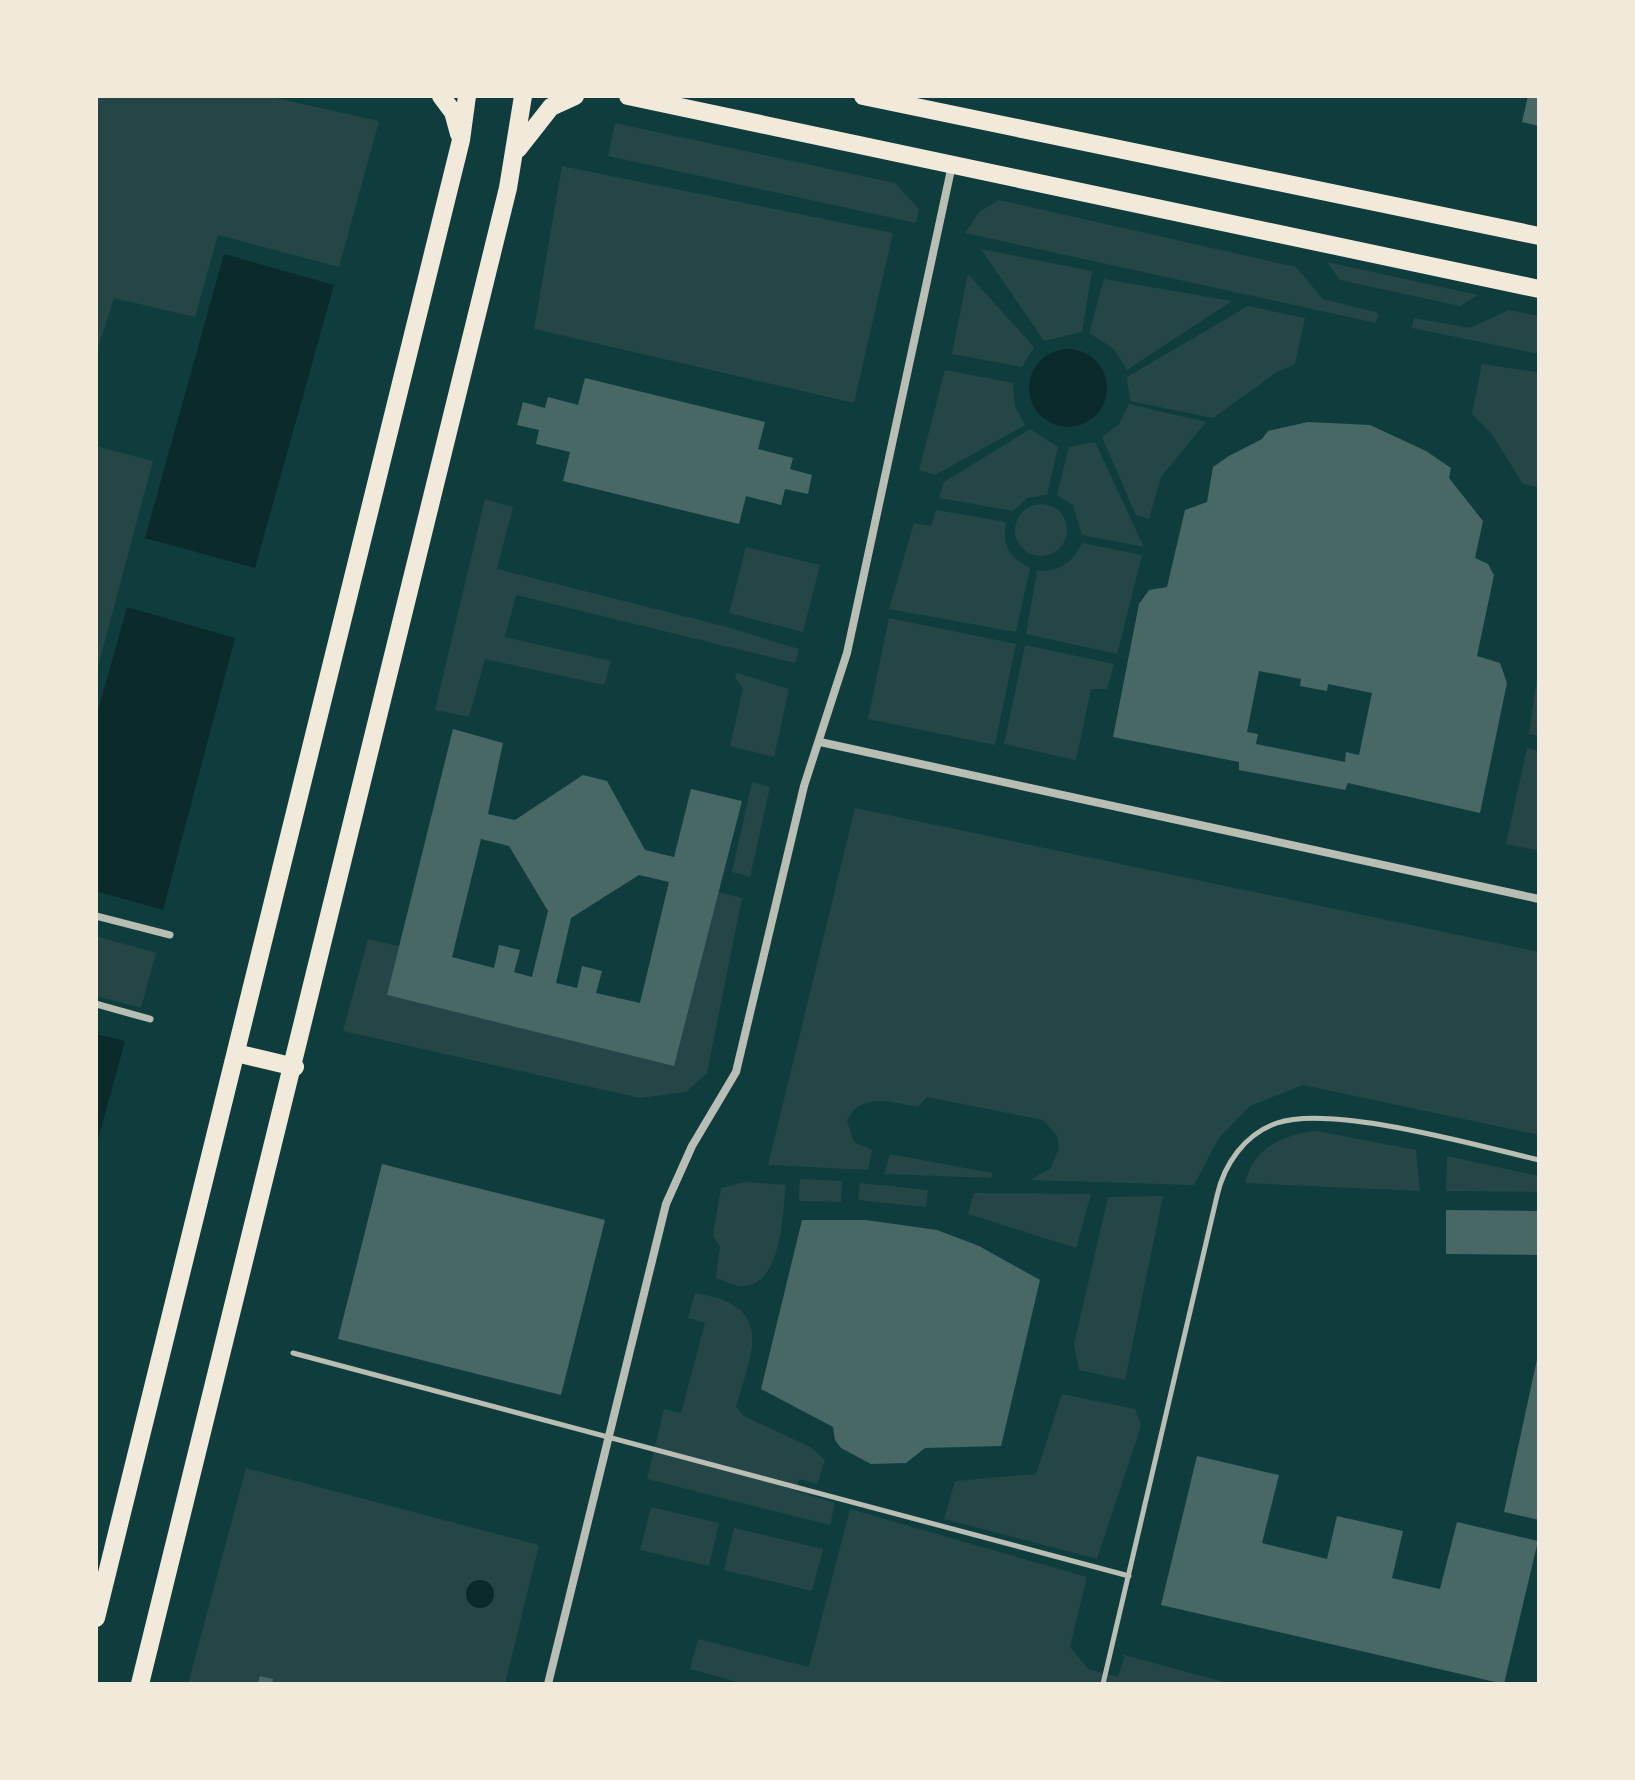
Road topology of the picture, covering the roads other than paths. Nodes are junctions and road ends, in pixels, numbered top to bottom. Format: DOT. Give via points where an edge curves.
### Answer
graph roads {
  1 [pos="441,96"];
  2 [pos="467,96"];
  3 [pos="523,96"];
  4 [pos="575,96"];
  5 [pos="628,96"];
  6 [pos="863,96"];
  7 [pos="461,140"];
  8 [pos="517,151"];
  9 [pos="952,165"];
  10 [pos="1539,236"];
  11 [pos="1539,289"];
  12 [pos="820,742"];
  13 [pos="1539,899"];
  14 [pos="96,916"];
  15 [pos="170,935"];
  16 [pos="96,1004"];
  17 [pos="150,1019"];
  18 [pos="236,1053"];
  19 [pos="295,1067"];
  20 [pos="1539,1160"];
  21 [pos="293,1353"];
  22 [pos="608,1437"];
  23 [pos="1129,1576"];
  24 [pos="96,1618"];
  25 [pos="140,1684"];
  26 [pos="548,1684"];
  27 [pos="1103,1684"];
  1 -- 7 [label="main road" via="453,112"];
  2 -- 7 [label="main road"];
  3 -- 8 [label="main road"];
  4 -- 8 [label="main road" via="551,107"];
  5 -- 9 [label="main road"];
  6 -- 10 [label="main road"];
  7 -- 18 [label="main road"];
  8 -- 19 [label="main road"];
  9 -- 11 [label="main road"];
  9 -- 12 [label="street" via="847,653"];
  12 -- 13 [label="street"];
  12 -- 22 [label="street" via="804,786 736,1072 692,1146 666,1204"];
  14 -- 15 [label="street"];
  16 -- 17 [label="street"];
  18 -- 19 [label="main road"];
  18 -- 24 [label="main road"];
  19 -- 25 [label="main road"];
  20 -- 23 [label="lane" via="1324,1117 1281,1121 1242,1148 1222,1174"];
  21 -- 22 [label="lane"];
  22 -- 23 [label="lane"];
  22 -- 26 [label="street"];
  23 -- 27 [label="lane"];
}
